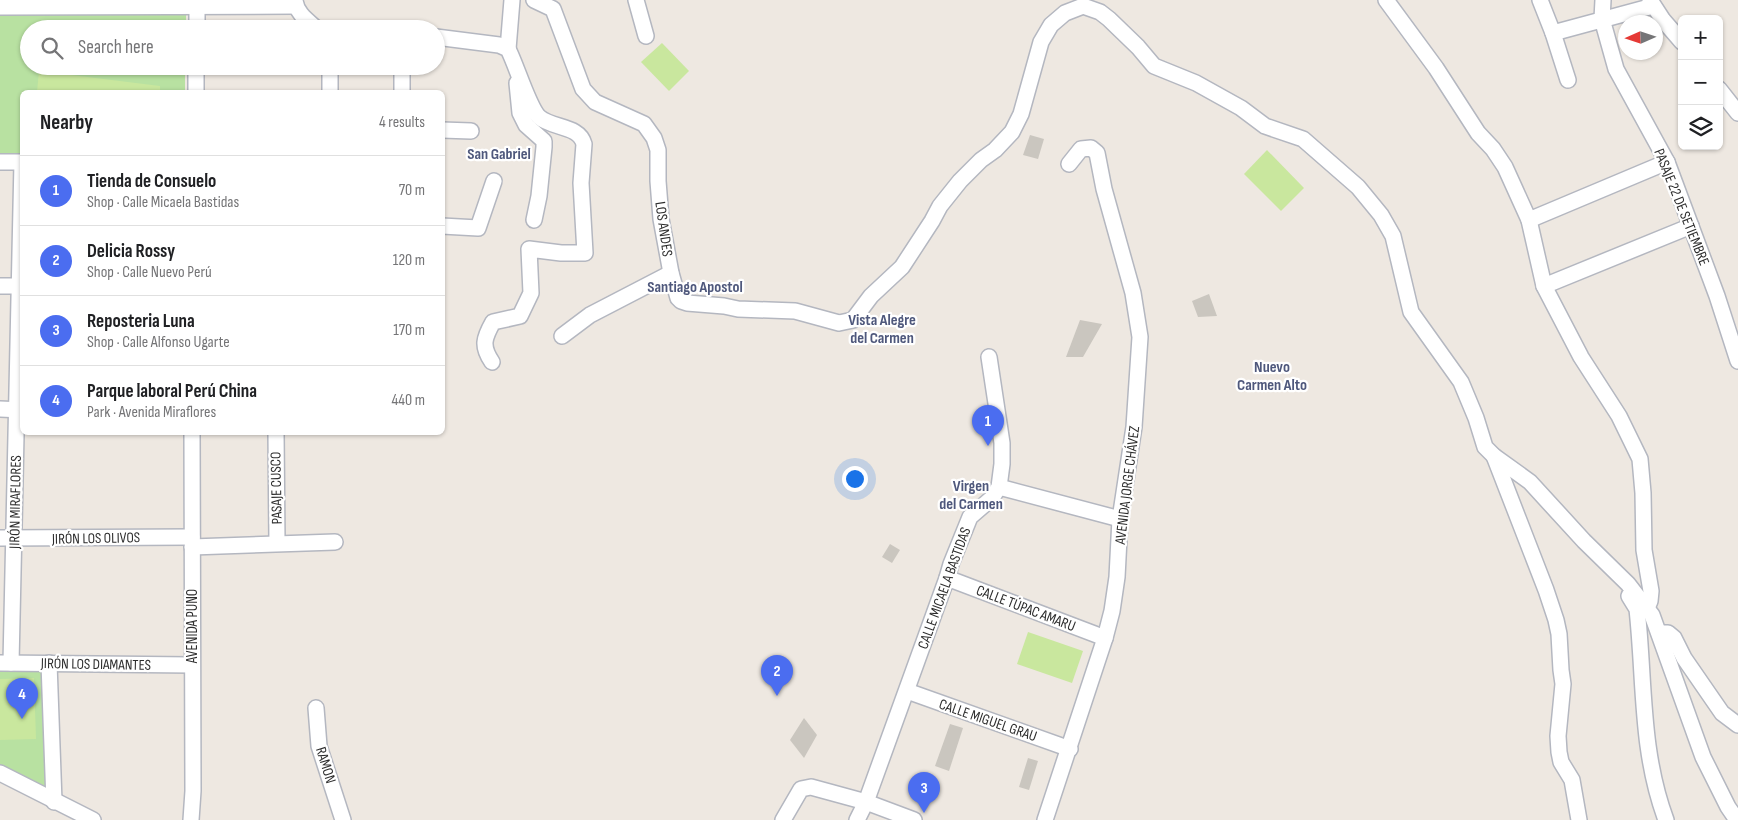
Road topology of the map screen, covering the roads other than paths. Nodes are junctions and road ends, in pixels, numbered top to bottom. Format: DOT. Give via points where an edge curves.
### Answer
graph roads {
  1 [pos="512,0"];
  2 [pos="534,0"];
  3 [pos="636,0"];
  4 [pos="1386,0"];
  5 [pos="1540,0"];
  6 [pos="1603,0"];
  7 [pos="197,3"];
  8 [pos="295,3"];
  9 [pos="1651,3"];
  10 [pos="62,4"];
  11 [pos="553,4"];
  12 [pos="0,7"];
  13 [pos="1602,19"];
  14 [pos="196,20"];
  15 [pos="307,20"];
  16 [pos="1553,33"];
  17 [pos="646,36"];
  18 [pos="1678,37"];
  19 [pos="445,39"];
  20 [pos="512,55"];
  21 [pos="196,75"];
  22 [pos="330,75"];
  23 [pos="402,75"];
  24 [pos="1568,80"];
  25 [pos="196,90"];
  26 [pos="330,90"];
  27 [pos="402,90"];
  28 [pos="1723,94"];
  29 [pos="1738,113"];
  30 [pos="445,130"];
  31 [pos="471,131"];
  32 [pos="0,162"];
  33 [pos="20,162"];
  34 [pos="1667,162"];
  35 [pos="1069,164"];
  36 [pos="494,181"];
  37 [pos="534,220"];
  38 [pos="1529,220"];
  39 [pos="445,226"];
  40 [pos="1691,226"];
  41 [pos="671,272"];
  42 [pos="0,286"];
  43 [pos="20,286"];
  44 [pos="1544,286"];
  45 [pos="562,336"];
  46 [pos="989,357"];
  47 [pos="1738,361"];
  48 [pos="492,362"];
  49 [pos="0,409"];
  50 [pos="20,410"];
  51 [pos="192,435"];
  52 [pos="276,435"];
  53 [pos="1494,456"];
  54 [pos="999,488"];
  55 [pos="1120,519"];
  56 [pos="7,538"];
  57 [pos="192,542"];
  58 [pos="335,542"];
  59 [pos="277,543"];
  60 [pos="1618,574"];
  61 [pos="947,578"];
  62 [pos="1647,608"];
  63 [pos="1659,633"];
  64 [pos="1106,638"];
  65 [pos="6,663"];
  66 [pos="49,663"];
  67 [pos="192,665"];
  68 [pos="907,691"];
  69 [pos="316,708"];
  70 [pos="1738,725"];
  71 [pos="1070,749"];
  72 [pos="0,773"];
  73 [pos="54,802"];
  74 [pos="866,802"];
  75 [pos="93,820"];
  76 [pos="191,820"];
  77 [pos="343,820"];
  78 [pos="783,820"];
  79 [pos="857,820"];
  80 [pos="914,820"];
  81 [pos="1045,820"];
  82 [pos="1579,820"];
  83 [pos="1666,820"];
  84 [pos="1737,820"];
  1 -- 20 [label="street"];
  2 -- 11 [label="street, LOS ANDES"];
  3 -- 17 [label="street"];
  4 -- 38 [label="street" via="1505,167"];
  5 -- 16 [label="street"];
  6 -- 13 [label="street, PASAJE 22 DE SETIEMBRE"];
  7 -- 8 [label="street"];
  7 -- 10 [label="street"];
  7 -- 14 [label="street"];
  8 -- 15 [label="street"];
  9 -- 13 [label="street"];
  9 -- 18 [label="street"];
  10 -- 12 [label="street"];
  11 -- 41 [label="street, LOS ANDES" via="583,89 595,102 644,124 654,138 658,150 661,219"];
  13 -- 16 [label="street"];
  13 -- 34 [label="street, PASAJE 22 DE SETIEMBRE" via="1616,69"];
  16 -- 24 [label="street"];
  19 -- 20 [label="street" via="499,45"];
  20 -- 37 [label="street" via="520,113 530,130 544,141"];
  20 -- 48 [label="street" via="538,116 575,131 583,139 581,183 585,253 529,249 531,293 520,316 493,322 485,337 486,353"];
  21 -- 25 [label="street"];
  22 -- 26 [label="street"];
  23 -- 27 [label="street"];
  28 -- 29 [label="street"];
  30 -- 31 [label="street"];
  32 -- 33 [label="street"];
  34 -- 38 [label="street"];
  34 -- 40 [label="street, PASAJE 22 DE SETIEMBRE"];
  35 -- 55 [label="street, AVENIDA JORGE CHÁVEZ" via="1081,149 1091,148 1097,153 1133,293 1140,337 1134,427"];
  36 -- 39 [label="street" via="478,228"];
  38 -- 44 [label="street"];
  40 -- 44 [label="street"];
  40 -- 47 [label="street, PASAJE 22 DE SETIEMBRE"];
  41 -- 45 [label="street" via="590,315"];
  41 -- 53 [label="street, LOS ANDES" via="678,298 686,303 794,311 839,322 852,320 871,296 902,267 940,206 960,181 1012,132 1021,114 1041,42 1051,25 1066,13 1083,6 1092,8 1109,18 1154,66 1196,83 1241,108 1265,126 1303,139 1358,188 1381,215 1393,236 1411,312 1461,382 1485,447"];
  42 -- 43 [label="street"];
  44 -- 62 [label="street" via="1640,459 1644,550 1651,591"];
  46 -- 54 [label="street" via="1002,443"];
  49 -- 50 [label="street"];
  50 -- 56 [label="street, JIRÓN MIRAFLORES"];
  51 -- 57 [label="street, AVENIDA PUNO"];
  52 -- 59 [label="street, PASAJE CUSCO"];
  53 -- 60 [label="street" via="1530,482"];
  53 -- 82 [label="street" via="1556,620 1563,684 1559,752 1572,780"];
  54 -- 55 [label="street"];
  54 -- 61 [label="street, CALLE MICAELA BASTIDAS" via="970,517"];
  55 -- 64 [label="street, AVENIDA JORGE CHÁVEZ" via="1115,598"];
  56 -- 57 [label="street, JIRÓN LOS OLIVOS"];
  56 -- 65 [label="street, JIRÓN MIRAFLORES"];
  57 -- 59 [label="street, JIRÓN LOS OLIVOS"];
  57 -- 67 [label="street, AVENIDA PUNO"];
  58 -- 59 [label="street, JIRÓN LOS OLIVOS"];
  60 -- 62 [label="street"];
  60 -- 83 [label="street" via="1616,579 1637,609 1645,730 1651,767"];
  61 -- 64 [label="street, CALLE TÚPAC AMARU"];
  61 -- 68 [label="street, CALLE MICAELA BASTIDAS"];
  62 -- 63 [label="street"];
  63 -- 70 [label="street" via="1668,633 1674,638 1722,713"];
  63 -- 84 [label="street" via="1703,757"];
  64 -- 71 [label="street, AVENIDA JORGE CHÁVEZ"];
  65 -- 66 [label="street, JIRÓN LOS DIAMANTES"];
  66 -- 67 [label="street, JIRÓN LOS DIAMANTES"];
  66 -- 73 [label="street"];
  67 -- 76 [label="street, AVENIDA PUNO"];
  68 -- 71 [label="street, CALLE MIGUEL GRAU"];
  68 -- 74 [label="street, CALLE MICAELA BASTIDAS"];
  69 -- 77 [label="street, RAMON" via="319,746"];
  71 -- 81 [label="street, AVENIDA JORGE CHÁVEZ"];
  72 -- 73 [label="street"];
  73 -- 75 [label="street"];
  74 -- 78 [label="street" via="811,787 800,789"];
  74 -- 79 [label="street, CALLE MICAELA BASTIDAS"];
  74 -- 80 [label="street"];
}
